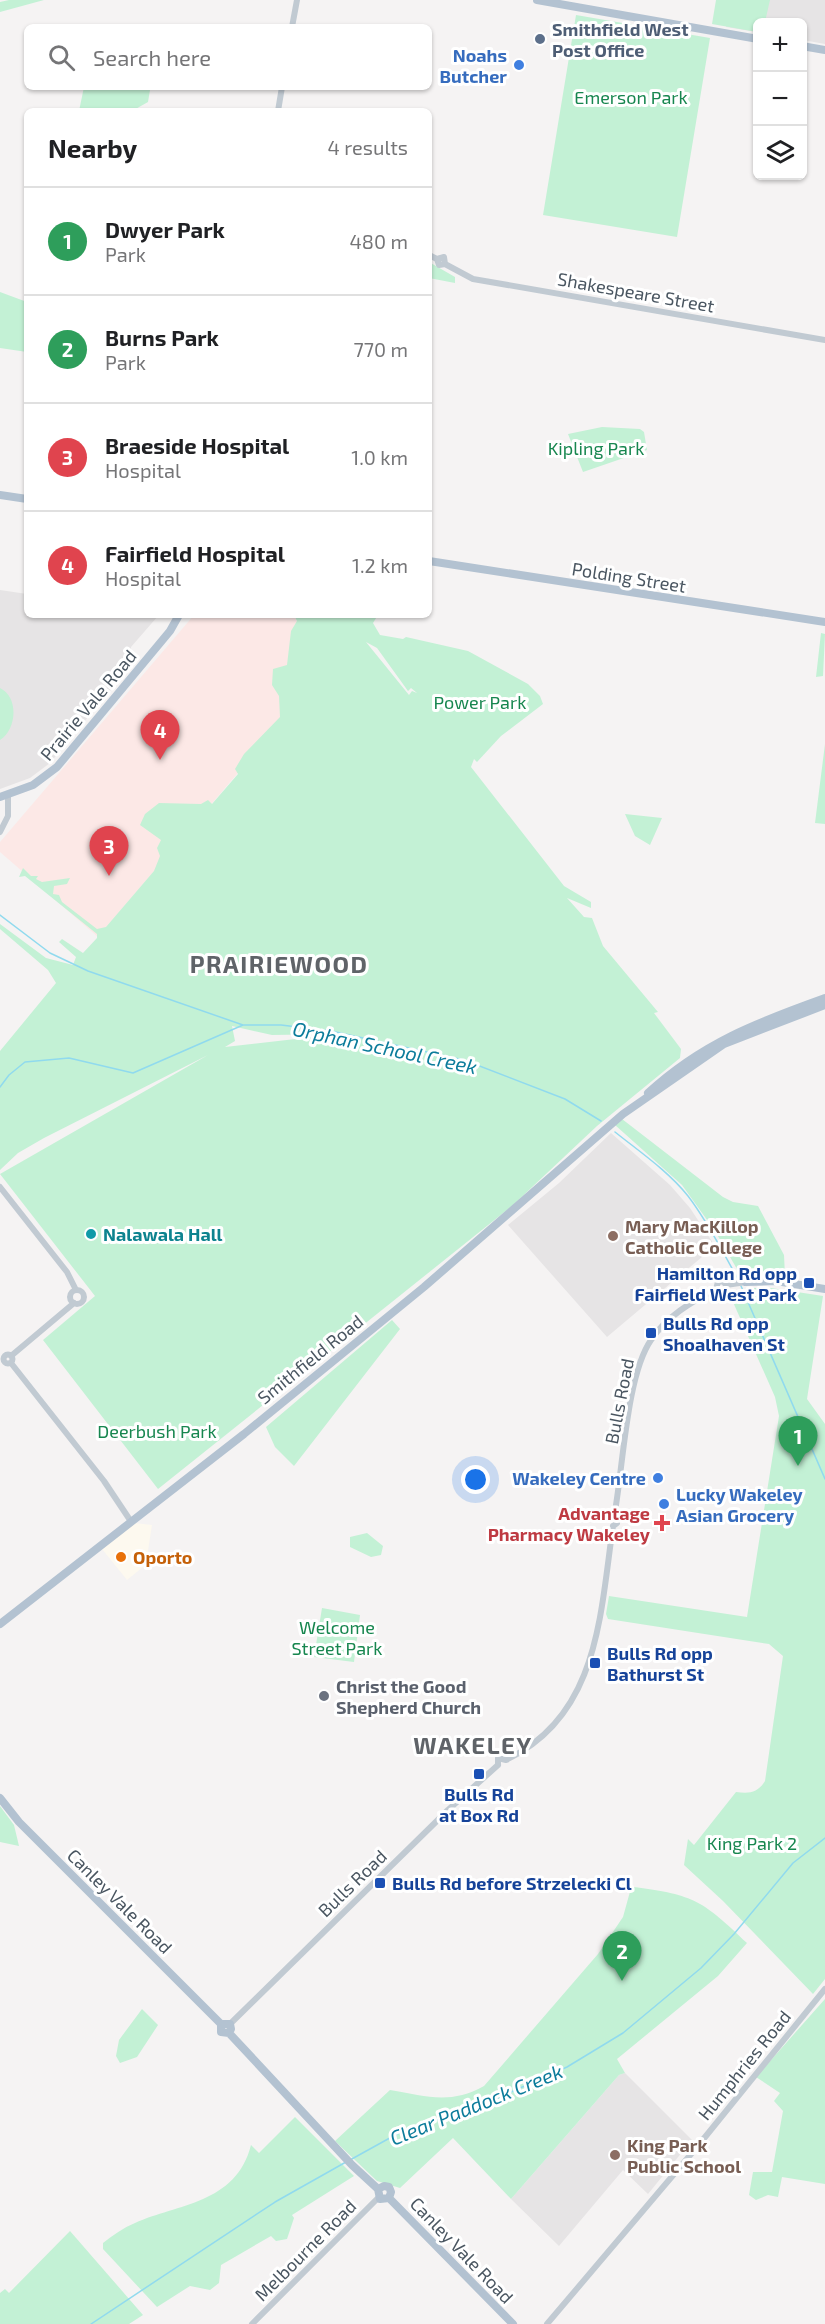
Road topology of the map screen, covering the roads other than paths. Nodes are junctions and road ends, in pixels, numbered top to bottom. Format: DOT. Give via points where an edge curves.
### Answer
graph roads {
  1 [pos="297,0"];
  2 [pos="537,0"];
  3 [pos="293,24"];
  4 [pos="753,38"];
  5 [pos="807,47"];
  6 [pos="825,51"];
  7 [pos="282,90"];
  8 [pos="278,108"];
  9 [pos="432,256"];
  10 [pos="825,340"];
  11 [pos="0,495"];
  12 [pos="24,499"];
  13 [pos="432,561"];
  14 [pos="177,618"];
  15 [pos="825,622"];
  16 [pos="4,796"];
  17 [pos="0,832"];
  18 [pos="825,1001"];
  19 [pos="759,1028"];
  20 [pos="703,1050"];
  21 [pos="673,1080"];
  22 [pos="632,1108"];
  23 [pos="0,1187"];
  24 [pos="746,1282"];
  25 [pos="825,1289"];
  26 [pos="76,1290"];
  27 [pos="74,1303"];
  28 [pos="7,1361"];
  29 [pos="130,1520"];
  30 [pos="0,1624"];
  31 [pos="0,1798"];
  32 [pos="825,1989"];
  33 [pos="225,2024"];
  34 [pos="378,2193"];
  35 [pos="389,2198"];
  36 [pos="252,2324"];
  37 [pos="513,2324"];
  38 [pos="547,2324"];
  1 -- 3 [label="street"];
  2 -- 4 [label="main road"];
  5 -- 6 [label="main road"];
  7 -- 8 [label="street"];
  9 -- 10 [label="street, Shakespeare Street" via="445,257 445,264 478,280"];
  11 -- 12 [label="main road"];
  13 -- 15 [label="main road, Polding Street"];
  14 -- 16 [label="main road, Prairie Vale Road" via="57,767 33,785"];
  16 -- 17 [label="street, Prairie Vale Road" via="9,816"];
  18 -- 19 [label="main road, Smithfield Road"];
  18 -- 20 [label="main road, Smithfield Road" via="750,1025"];
  19 -- 20 [label="main road"];
  19 -- 21 [label="main road, Smithfield Road" via="711,1052"];
  20 -- 21 [label="main road"];
  20 -- 22 [label="main road, Smithfield Road"];
  21 -- 22 [label="main road, Smithfield Road"];
  22 -- 29 [label="main road, Smithfield Road" via="424,1287"];
  23 -- 26 [label="street" via="63,1266"];
  24 -- 25 [label="main road" via="776,1281"];
  24 -- 33 [label="street, Bulls Road" via="726,1285 719,1281 716,1289 694,1300 658,1330 644,1352 634,1387 614,1517 608,1520 613,1526 592,1652 584,1680 569,1707 552,1729 506,1760 504,1766 498,1765 448,1810"];
  26 -- 27 [label="street" via="70,1297"];
  26 -- 27 [label="street" via="84,1298"];
  27 -- 28 [label="street"];
  28 -- 29 [label="street" via="104,1481"];
  29 -- 30 [label="main road, Smithfield Road"];
  31 -- 33 [label="main road, Canley Vale Road" via="19,1822"];
  32 -- 38 [label="street, Humphries Road"];
  33 -- 34 [label="main road, Canley Vale Road" via="220,2032 229,2033"];
  34 -- 35 [label="main road" via="384,2200"];
  34 -- 35 [label="main road" via="384,2186 389,2187"];
  34 -- 36 [label="street, Melbourne Road"];
  35 -- 37 [label="main road, Canley Vale Road"];
}
